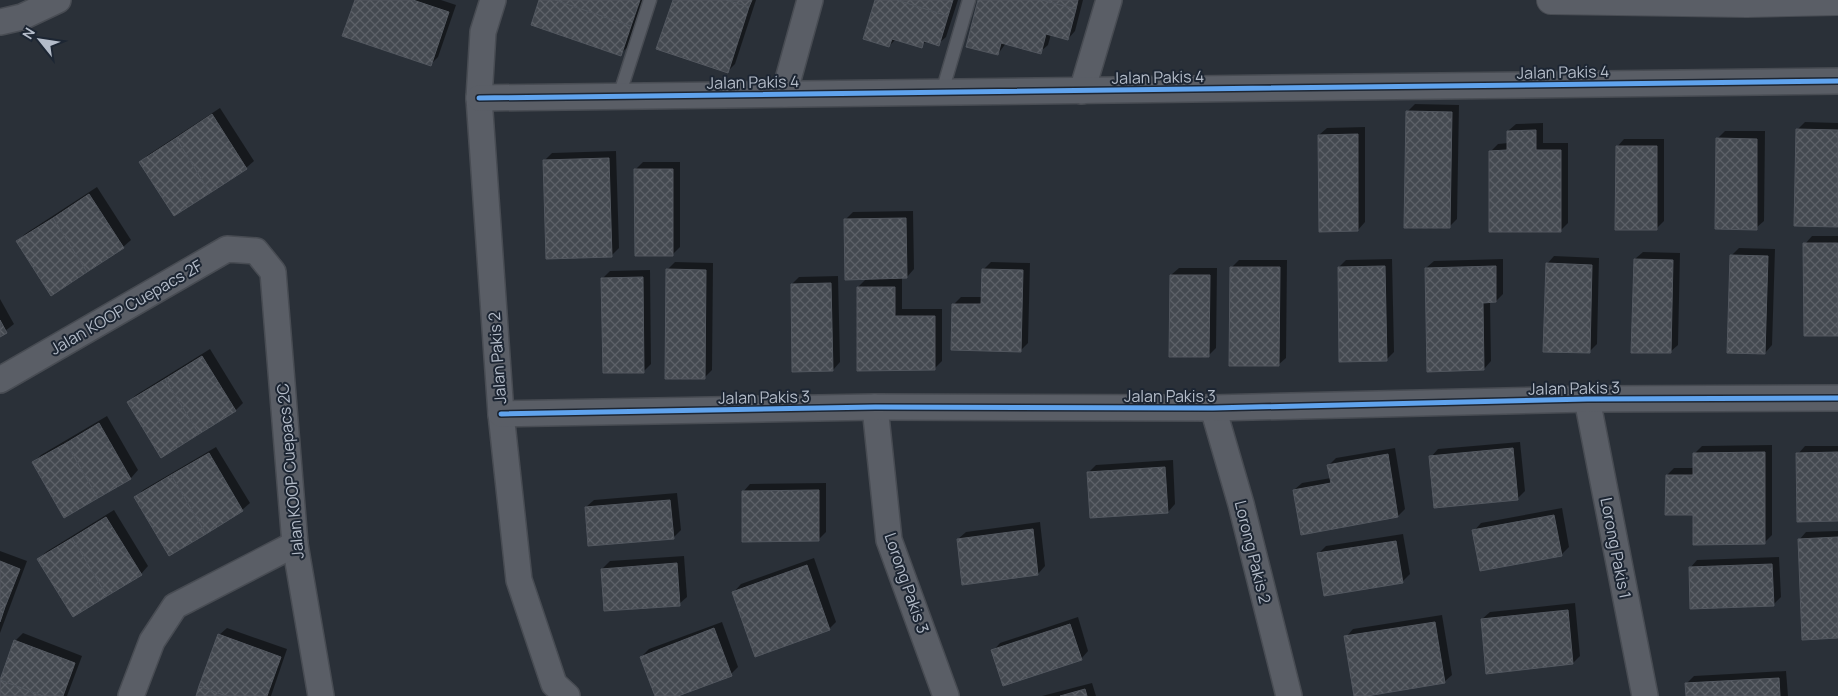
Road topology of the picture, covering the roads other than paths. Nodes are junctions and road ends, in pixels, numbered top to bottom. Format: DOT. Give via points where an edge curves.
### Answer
graph roads {
  1 [pos="58,0"];
  2 [pos="493,0"];
  3 [pos="650,0"];
  4 [pos="810,0"];
  5 [pos="970,0"];
  6 [pos="1109,0"];
  7 [pos="1551,0"];
  8 [pos="1838,1"];
  9 [pos="0,22"];
  10 [pos="1838,81"];
  11 [pos="1082,91"];
  12 [pos="942,92"];
  13 [pos="784,94"];
  14 [pos="619,96"];
  15 [pos="479,98"];
  16 [pos="256,251"];
  17 [pos="0,380"];
  18 [pos="1838,398"];
  19 [pos="1587,399"];
  20 [pos="875,407"];
  21 [pos="1213,408"];
  22 [pos="501,414"];
  23 [pos="295,544"];
  24 [pos="130,696"];
  25 [pos="321,696"];
  26 [pos="567,696"];
  27 [pos="946,696"];
  28 [pos="1289,696"];
  29 [pos="1645,696"];
  1 -- 9 [label="street" via="22,17"];
  2 -- 15 [label="street, Jalan Pakis 2" via="483,32"];
  3 -- 14 [label="lane"];
  4 -- 13 [label="street"];
  5 -- 12 [label="lane"];
  6 -- 11 [label="street"];
  7 -- 8 [label="street"];
  10 -- 11 [label="street, Jalan Pakis 4"];
  11 -- 12 [label="street, Jalan Pakis 4"];
  12 -- 13 [label="street, Jalan Pakis 4"];
  13 -- 14 [label="street, Jalan Pakis 4"];
  14 -- 15 [label="street, Jalan Pakis 4"];
  15 -- 22 [label="street, Jalan Pakis 2"];
  16 -- 17 [label="street, Jalan KOOP Cuepacs 2F" via="227,249"];
  16 -- 23 [label="street, Jalan KOOP Cuepacs 2C" via="273,272"];
  18 -- 19 [label="street, Jalan Pakis 3"];
  19 -- 21 [label="street, Jalan Pakis 3"];
  19 -- 29 [label="street, Lorong Pakis 1"];
  20 -- 21 [label="street, Jalan Pakis 3"];
  20 -- 22 [label="street, Jalan Pakis 3"];
  20 -- 27 [label="street, Lorong Pakis 3" via="889,540"];
  21 -- 28 [label="street, Lorong Pakis 2" via="1241,504"];
  22 -- 26 [label="street, Jalan Pakis 2" via="519,580 554,684"];
  23 -- 24 [label="street" via="175,606 152,641"];
  23 -- 25 [label="street, Jalan KOOP Cuepacs 2C"];
}
